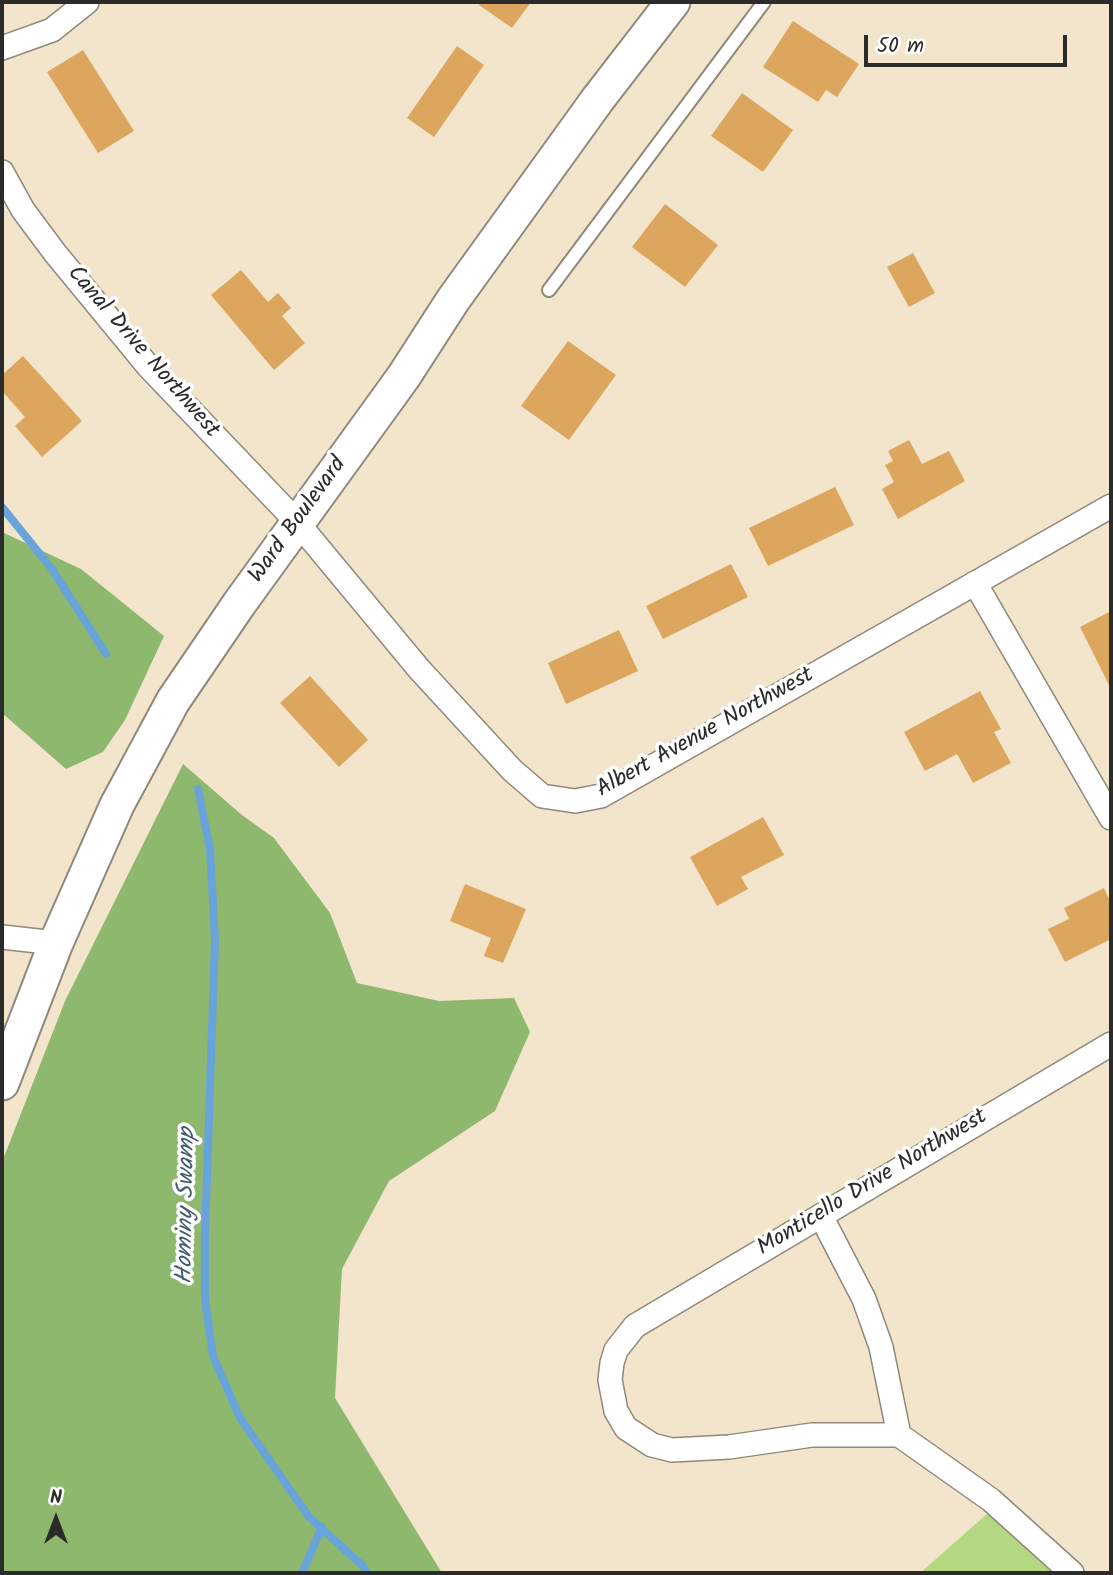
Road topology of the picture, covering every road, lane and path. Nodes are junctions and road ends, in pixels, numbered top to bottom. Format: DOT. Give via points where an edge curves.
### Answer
graph roads {
  1 [pos="87,2"];
  2 [pos="673,2"];
  3 [pos="764,2"];
  4 [pos="2,48"];
  5 [pos="2,172"];
  6 [pos="549,290"];
  7 [pos="1111,506"];
  8 [pos="297,522"];
  9 [pos="975,583"];
  10 [pos="1111,818"];
  11 [pos="2,937"];
  12 [pos="56,943"];
  13 [pos="1111,1044"];
  14 [pos="2,1083"];
  15 [pos="821,1216"];
  16 [pos="899,1435"];
  17 [pos="1072,1573"];
  1 -- 4 [label="street" via="52,30"];
  2 -- 8 [label="main road, Ward Boulevard" via="590,110"];
  3 -- 6 [label="lane"];
  5 -- 8 [label="street, Canal Drive Northwest" via="55,253 148,366"];
  7 -- 9 [label="street, Albert Avenue Northwest"];
  8 -- 9 [label="street, Albert Avenue Northwest" via="419,669 512,770 542,796 575,800 601,796"];
  8 -- 12 [label="main road, Ward Boulevard" via="173,701 117,806"];
  9 -- 10 [label="street"];
  11 -- 12 [label="street"];
  12 -- 14 [label="main road, Ward Boulevard"];
  13 -- 15 [label="street, Monticello Drive Northwest"];
  15 -- 16 [label="street" via="873,1323"];
  15 -- 16 [label="street, Monticello Drive Northwest" via="635,1326 612,1363 616,1411 626,1428 652,1445 672,1450 812,1435"];
  16 -- 17 [label="street" via="991,1500"];
}
